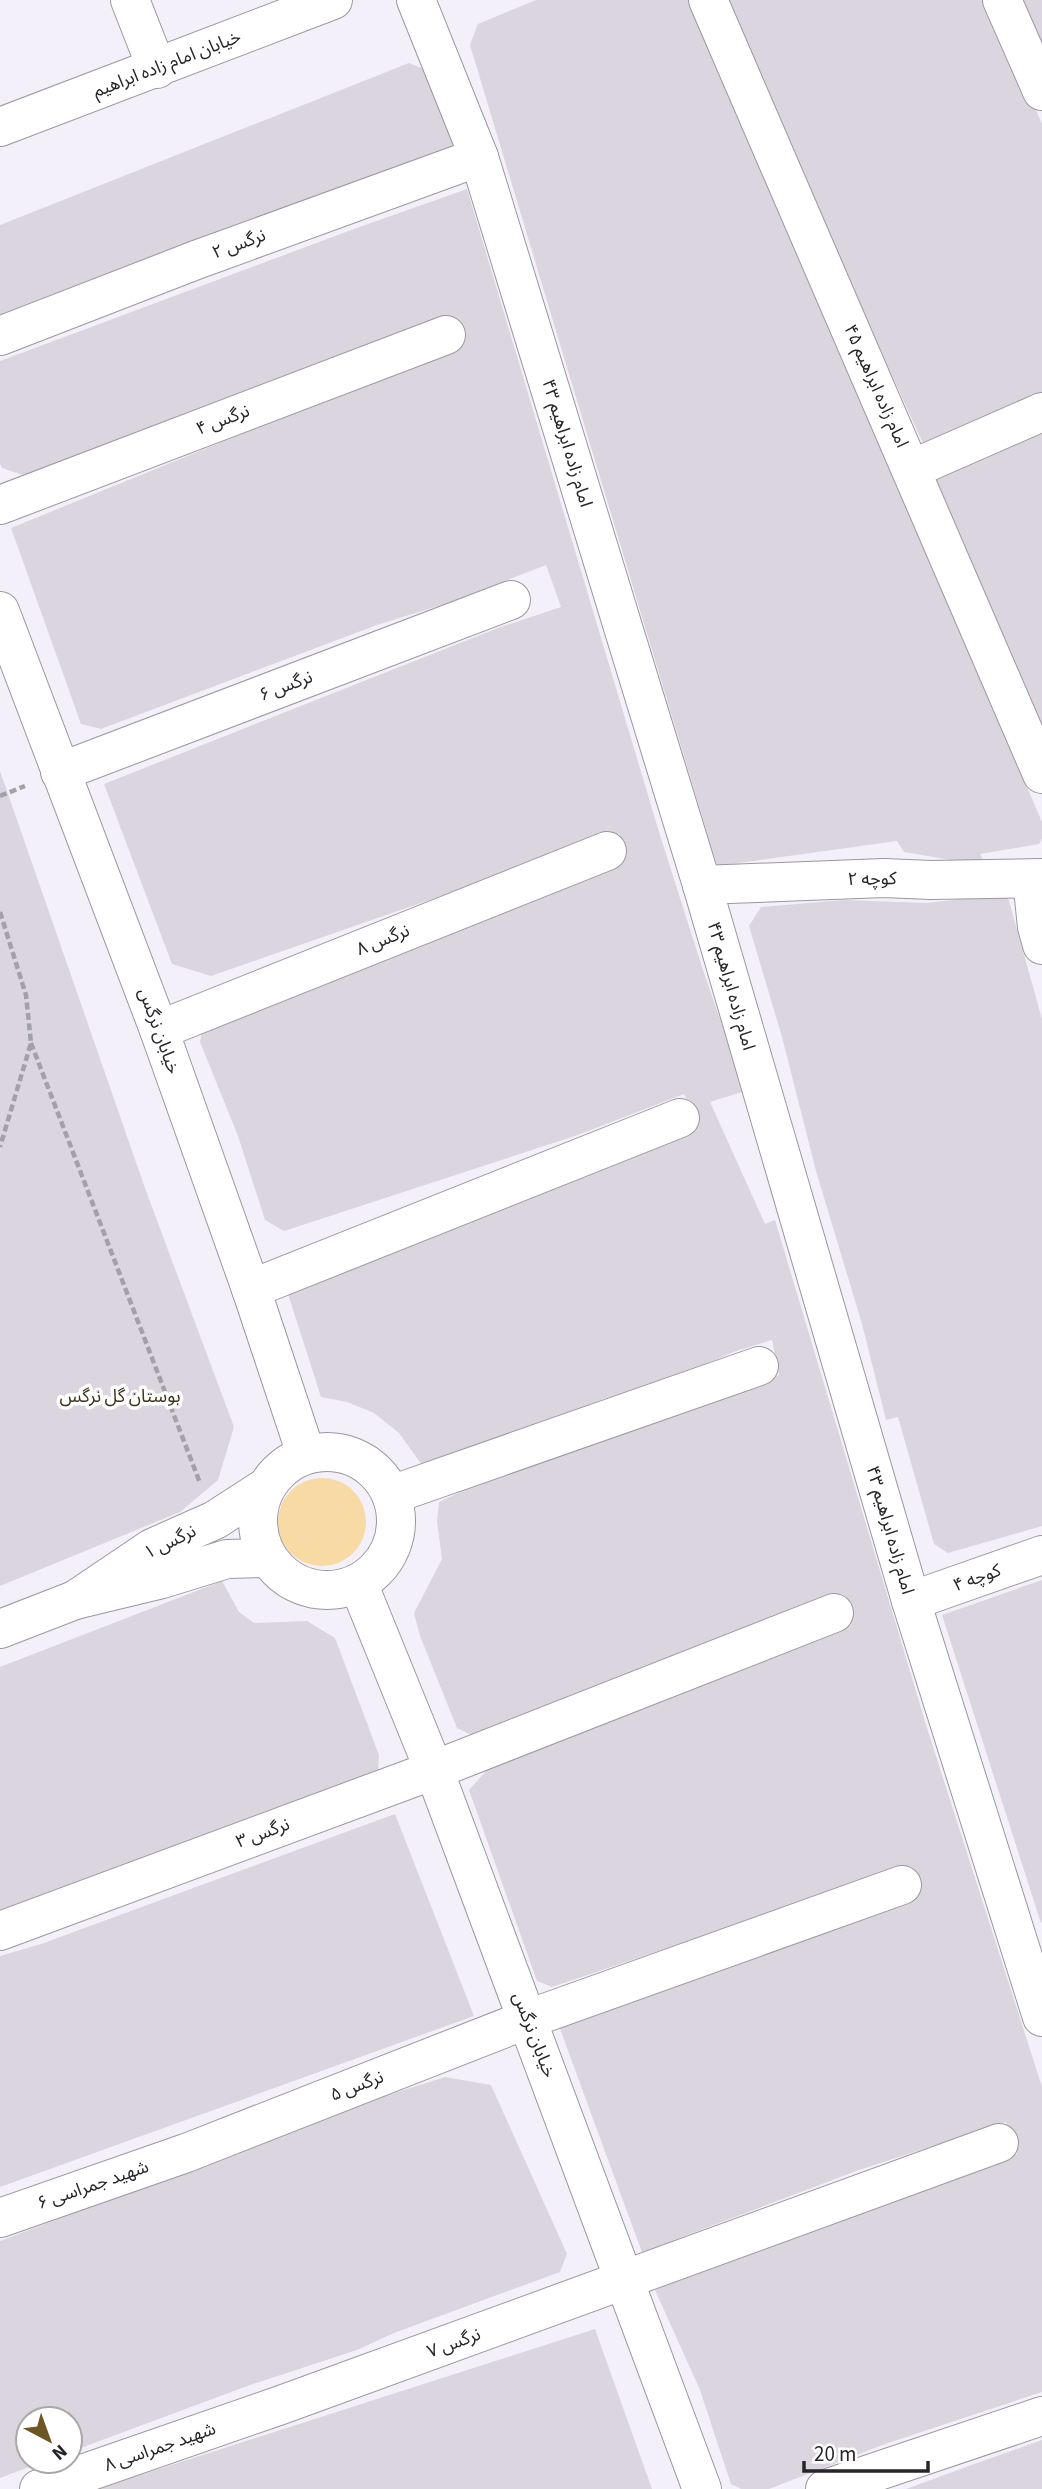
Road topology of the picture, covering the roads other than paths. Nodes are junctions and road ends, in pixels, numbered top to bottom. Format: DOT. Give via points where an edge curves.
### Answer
graph roads {
  1 [pos="130,0"];
  2 [pos="333,0"];
  3 [pos="416,0"];
  4 [pos="708,0"];
  5 [pos="1002,0"];
  6 [pos="157,69"];
  7 [pos="1042,91"];
  8 [pos="0,127"];
  9 [pos="479,157"];
  10 [pos="446,335"];
  11 [pos="0,336"];
  12 [pos="1042,412"];
  13 [pos="912,469"];
  14 [pos="0,506"];
  15 [pos="511,600"];
  16 [pos="0,611"];
  17 [pos="61,772"];
  18 [pos="1042,774"];
  19 [pos="607,851"];
  20 [pos="1037,879"];
  21 [pos="702,885"];
  22 [pos="1042,945"];
  23 [pos="159,1030"];
  24 [pos="680,1118"];
  25 [pos="251,1289"];
  26 [pos="759,1366"];
  27 [pos="306,1454"];
  28 [pos="265,1487"];
  29 [pos="391,1495"];
  30 [pos="1042,1555"];
  31 [pos="267,1558"];
  32 [pos="358,1583"];
  33 [pos="75,1600"];
  34 [pos="911,1601"];
  35 [pos="834,1613"];
  36 [pos="0,1629"];
  37 [pos="434,1770"];
  38 [pos="902,1885"];
  39 [pos="0,1931"];
  40 [pos="1036,1975"];
  41 [pos="1042,2017"];
  42 [pos="528,2019"];
  43 [pos="999,2143"];
  44 [pos="186,2153"];
  45 [pos="0,2218"];
  46 [pos="626,2281"];
  47 [pos="281,2405"];
  48 [pos="1042,2416"];
  49 [pos="39,2489"];
  50 [pos="702,2489"];
  51 [pos="825,2489"];
  1 -- 6 [label="street"];
  2 -- 6 [label="street, خیابان امام زاده ابراهیم"];
  3 -- 9 [label="street, امام زاده ابراهیم ۴۳"];
  4 -- 13 [label="street, امام زاده ابراهیم ۴۵"];
  5 -- 7 [label="street"];
  6 -- 8 [label="street, خیابان امام زاده ابراهیم"];
  9 -- 11 [label="street, نرگس ۲"];
  9 -- 21 [label="street, امام زاده ابراهیم ۴۳"];
  10 -- 14 [label="street, نرگس ۴"];
  12 -- 13 [label="street"];
  13 -- 18 [label="street, امام زاده ابراهیم ۴۵"];
  15 -- 17 [label="street, نرگس ۶"];
  16 -- 17 [label="street, خیابان نرگس"];
  17 -- 23 [label="street, خیابان نرگس"];
  19 -- 23 [label="street, نرگس ۸"];
  20 -- 21 [label="street, کوچه ۲" via="884,878"];
  20 -- 22 [label="street" via="1037,927"];
  21 -- 34 [label="street, امام زاده ابراهیم ۴۳"];
  23 -- 25 [label="street, خیابان نرگس"];
  24 -- 25 [label="street"];
  25 -- 27 [label="street, خیابان نرگس"];
  26 -- 29 [label="street"];
  27 -- 28 [label="street" via="283,1467"];
  27 -- 29 [label="street" via="347,1454 366,1463"];
  28 -- 31 [label="street" via="257,1510 257,1535"];
  28 -- 33 [label="street, نرگس ۱" via="215,1520 152,1548"];
  29 -- 32 [label="street" via="396,1512 392,1545 378,1567"];
  30 -- 34 [label="street, کوچه ۴"];
  31 -- 32 [label="street" via="280,1574 317,1591"];
  31 -- 33 [label="street, نرگس ۱" via="227,1559"];
  32 -- 37 [label="street, خیابان نرگس"];
  33 -- 36 [label="street, نرگس ۱"];
  34 -- 40 [label="street, امام زاده ابراهیم ۴۳"];
  35 -- 37 [label="street, نرگس ۳"];
  37 -- 39 [label="street, نرگس ۳"];
  37 -- 42 [label="street, خیابان نرگس"];
  38 -- 42 [label="street, نرگس ۵"];
  40 -- 41 [label="street, امام زاده ابراهیم ۴۳"];
  42 -- 44 [label="street, نرگس ۵"];
  42 -- 46 [label="street, خیابان نرگس"];
  43 -- 46 [label="street, نرگس ۷"];
  44 -- 45 [label="street, شهید جمراسی ۶"];
  46 -- 47 [label="street, نرگس ۷"];
  46 -- 50 [label="street, خیابان نرگس"];
  47 -- 49 [label="street, شهید جمراسی ۸"];
  48 -- 51 [label="street"];
}
